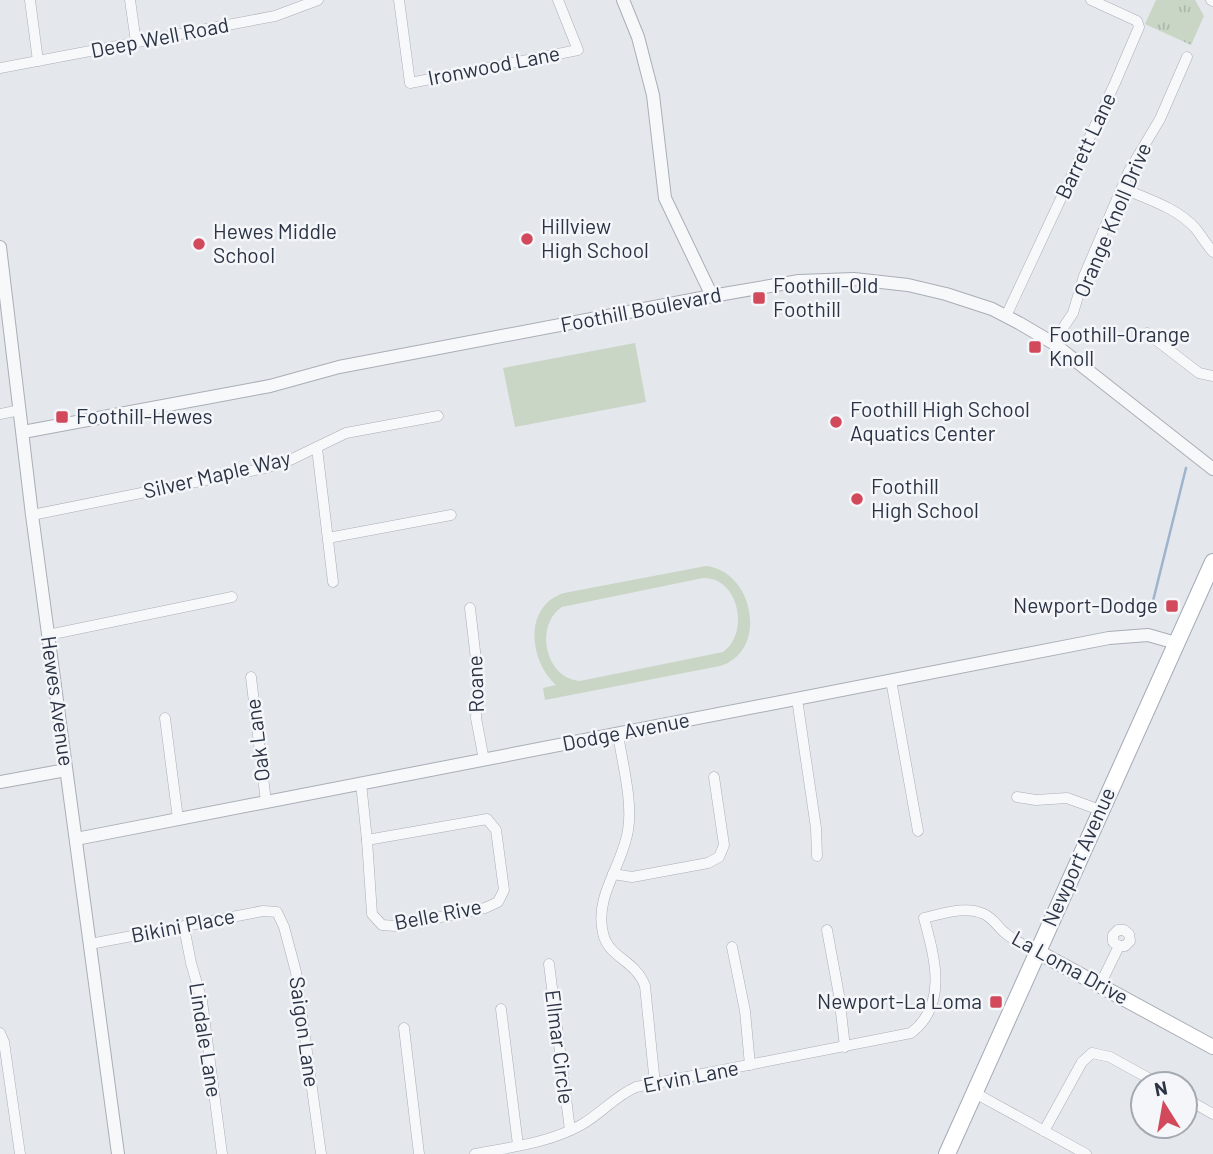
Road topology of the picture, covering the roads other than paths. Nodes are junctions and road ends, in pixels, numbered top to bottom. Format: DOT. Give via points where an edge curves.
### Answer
graph roads {
  1 [pos="30,0"];
  2 [pos="130,0"];
  3 [pos="318,0"];
  4 [pos="399,0"];
  5 [pos="558,0"];
  6 [pos="623,0"];
  7 [pos="1091,0"];
  8 [pos="304,3"];
  9 [pos="136,42"];
  10 [pos="1187,57"];
  11 [pos="38,61"];
  12 [pos="0,68"];
  13 [pos="1122,188"];
  14 [pos="0,247"];
  15 [pos="1213,252"];
  16 [pos="712,296"];
  17 [pos="4,303"];
  18 [pos="1006,316"];
  19 [pos="1147,333"];
  20 [pos="1053,343"];
  21 [pos="1213,376"];
  22 [pos="20,410"];
  23 [pos="0,414"];
  24 [pos="438,416"];
  25 [pos="23,432"];
  26 [pos="317,447"];
  27 [pos="1213,468"];
  28 [pos="32,515"];
  29 [pos="451,515"];
  30 [pos="328,538"];
  31 [pos="1213,562"];
  32 [pos="333,582"];
  33 [pos="232,597"];
  34 [pos="470,608"];
  35 [pos="48,635"];
  36 [pos="1176,643"];
  37 [pos="251,677"];
  38 [pos="891,680"];
  39 [pos="797,699"];
  40 [pos="165,718"];
  41 [pos="618,734"];
  42 [pos="484,760"];
  43 [pos="66,770"];
  44 [pos="714,777"];
  45 [pos="0,782"];
  46 [pos="361,783"];
  47 [pos="1017,797"];
  48 [pos="266,802"];
  49 [pos="1100,810"];
  50 [pos="178,819"];
  51 [pos="918,831"];
  52 [pos="76,838"];
  53 [pos="367,840"];
  54 [pos="817,856"];
  55 [pos="613,874"];
  56 [pos="277,912"];
  57 [pos="184,927"];
  58 [pos="827,930"];
  59 [pos="90,944"];
  60 [pos="1118,946"];
  61 [pos="732,947"];
  62 [pos="1038,951"];
  63 [pos="549,964"];
  64 [pos="1100,985"];
  65 [pos="501,1009"];
  66 [pos="918,1027"];
  67 [pos="404,1028"];
  68 [pos="0,1033"];
  69 [pos="845,1047"];
  70 [pos="1213,1047"];
  71 [pos="750,1065"];
  72 [pos="1134,1070"];
  73 [pos="655,1084"];
  74 [pos="975,1093"];
  75 [pos="13,1096"];
  76 [pos="0,1098"];
  77 [pos="570,1130"];
  78 [pos="1044,1131"];
  79 [pos="519,1146"];
  80 [pos="20,1154"];
  81 [pos="118,1154"];
  82 [pos="222,1154"];
  83 [pos="321,1154"];
  84 [pos="419,1154"];
  85 [pos="475,1154"];
  86 [pos="947,1154"];
  87 [pos="1086,1154"];
  1 -- 11 [label="street"];
  2 -- 9 [label="street"];
  3 -- 8 [label="street, Deep Well Road"];
  4 -- 5 [label="street, Ironwood Lane" via="410,83 578,50"];
  6 -- 16 [label="street" via="653,94 665,198"];
  7 -- 18 [label="street, Barrett Lane" via="1138,21 1139,27"];
  8 -- 9 [label="street, Deep Well Road" via="275,16"];
  9 -- 11 [label="street, Deep Well Road"];
  10 -- 13 [label="street, Orange Knoll Drive"];
  11 -- 12 [label="street, Deep Well Road"];
  13 -- 15 [label="street" via="1183,218"];
  13 -- 20 [label="street, Orange Knoll Drive" via="1073,313"];
  14 -- 17 [label="street, Hewes Avenue"];
  16 -- 18 [label="street, Foothill Boulevard" via="808,281 873,280 946,293"];
  16 -- 25 [label="street, Foothill Boulevard"];
  17 -- 22 [label="street, Hewes Avenue"];
  18 -- 20 [label="street, Foothill Boulevard"];
  19 -- 21 [label="street" via="1199,373"];
  20 -- 27 [label="street, Foothill Boulevard"];
  22 -- 23 [label="street"];
  22 -- 25 [label="street, Hewes Avenue"];
  24 -- 26 [label="street, Silver Maple Way" via="368,427"];
  25 -- 28 [label="street, Hewes Avenue"];
  26 -- 28 [label="street, Silver Maple Way" via="265,468"];
  26 -- 30 [label="street"];
  28 -- 35 [label="street, Hewes Avenue"];
  29 -- 30 [label="street"];
  30 -- 32 [label="street"];
  31 -- 36 [label="main road, Newport Avenue"];
  33 -- 35 [label="street"];
  34 -- 42 [label="street, Roane" via="478,677 476,718"];
  35 -- 43 [label="street, Hewes Avenue"];
  36 -- 38 [label="street, Dodge Avenue" via="1154,635 1121,636"];
  36 -- 49 [label="main road, Newport Avenue"];
  37 -- 48 [label="street, Oak Lane"];
  38 -- 39 [label="street, Dodge Avenue"];
  38 -- 51 [label="street"];
  39 -- 41 [label="street, Dodge Avenue"];
  39 -- 54 [label="street"];
  40 -- 50 [label="street"];
  41 -- 42 [label="street, Dodge Avenue"];
  41 -- 55 [label="street" via="629,825"];
  42 -- 46 [label="street, Dodge Avenue"];
  43 -- 45 [label="street"];
  43 -- 52 [label="street, Hewes Avenue"];
  44 -- 55 [label="street" via="724,845 719,857 632,877"];
  46 -- 48 [label="street, Dodge Avenue"];
  46 -- 53 [label="street, Belle Rive"];
  47 -- 49 [label="street" via="1067,798"];
  48 -- 50 [label="street, Dodge Avenue"];
  49 -- 62 [label="main road, Newport Avenue"];
  50 -- 52 [label="street, Dodge Avenue"];
  52 -- 59 [label="street, Hewes Avenue"];
  53 -- 53 [label="street, Belle Rive" via="372,914 382,925 485,908 498,902 504,890 496,830 487,818"];
  55 -- 73 [label="street" via="602,906 603,933 615,953 641,976"];
  56 -- 57 [label="street, Bikini Place"];
  56 -- 83 [label="street, Saigon Lane" via="296,972"];
  57 -- 59 [label="street, Bikini Place"];
  57 -- 82 [label="street, Lindale Lane" via="202,1001"];
  58 -- 69 [label="street"];
  59 -- 81 [label="street, Hewes Avenue"];
  60 -- 64 [label="street"];
  61 -- 71 [label="street"];
  62 -- 64 [label="main road, La Loma Drive"];
  62 -- 66 [label="street, La Loma Drive" via="1005,933 984,913 969,910 924,918 937,969 928,1011"];
  62 -- 74 [label="main road, Newport Avenue"];
  63 -- 77 [label="street, Ellmar Circle"];
  64 -- 70 [label="main road, La Loma Drive"];
  65 -- 79 [label="street"];
  66 -- 69 [label="street, Ervin Lane" via="899,1036"];
  67 -- 84 [label="street"];
  68 -- 75 [label="street"];
  69 -- 71 [label="street, Ervin Lane"];
  71 -- 73 [label="street, Ervin Lane"];
  72 -- 78 [label="street" via="1092,1053 1082,1062"];
  73 -- 77 [label="street, Ervin Lane" via="624,1092"];
  74 -- 78 [label="street"];
  74 -- 86 [label="main road, Newport Avenue"];
  75 -- 76 [label="street"];
  75 -- 80 [label="street"];
  77 -- 79 [label="street, Ervin Lane"];
  78 -- 87 [label="street"];
  79 -- 85 [label="street, Ervin Lane"];
}
